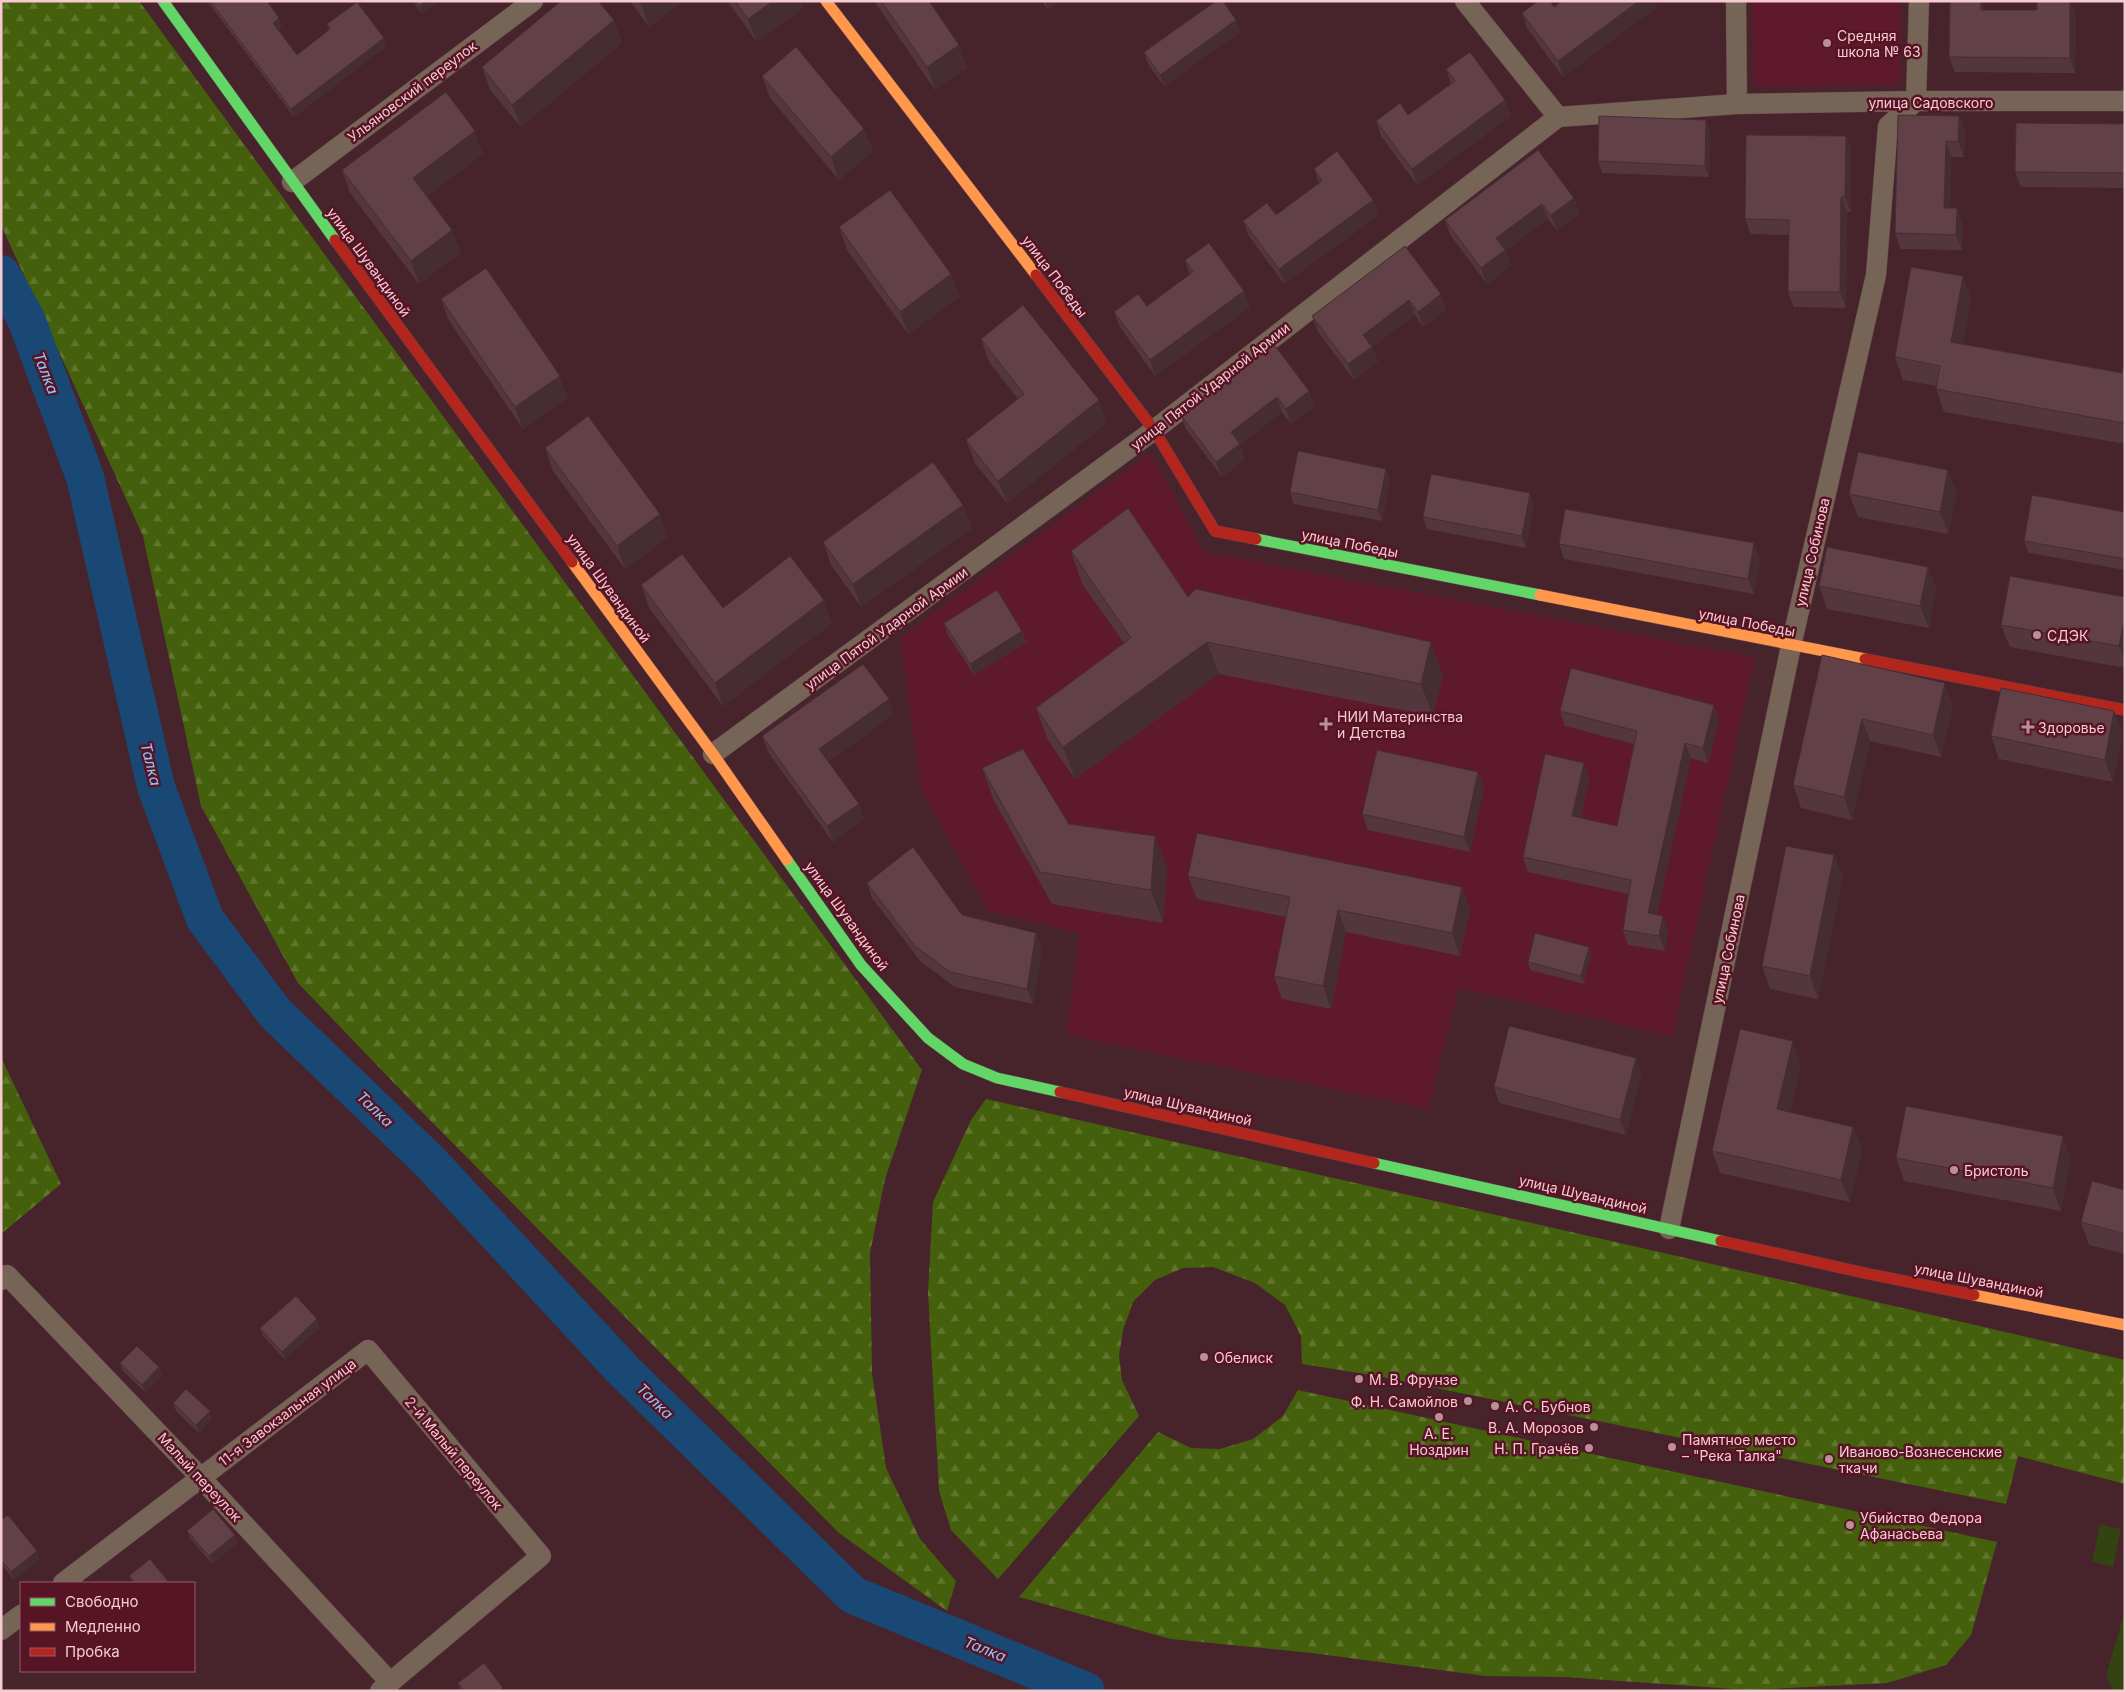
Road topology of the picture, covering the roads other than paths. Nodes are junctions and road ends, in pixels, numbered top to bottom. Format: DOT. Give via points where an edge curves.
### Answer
graph roads {
  1 [pos="163,1"];
  2 [pos="533,1"];
  3 [pos="826,1"];
  4 [pos="1465,1"];
  5 [pos="1736,1"];
  6 [pos="1919,1"];
  7 [pos="1916,101"];
  8 [pos="2125,101"];
  9 [pos="1737,104"];
  10 [pos="1558,117"];
  11 [pos="292,182"];
  12 [pos="1154,430"];
  13 [pos="1791,646"];
  14 [pos="2125,710"];
  15 [pos="713,754"];
  16 [pos="1669,1229"];
  17 [pos="4,1278"];
  18 [pos="2125,1325"];
  19 [pos="368,1350"];
  20 [pos="201,1478"];
  21 [pos="64,1582"];
  22 [pos="20,1616"];
  23 [pos="1,1630"];
  24 [pos="385,1686"];
  1 -- 11 [label="street, улица Шувандиной"];
  2 -- 11 [label="street, Ульяновский переулок"];
  3 -- 12 [label="street, улица Победы"];
  4 -- 10 [label="street"];
  5 -- 9 [label="street"];
  6 -- 7 [label="street"];
  7 -- 8 [label="street, улица Садовского"];
  7 -- 9 [label="street, улица Садовского"];
  7 -- 13 [label="street, улица Собинова" via="1888,126 1876,275"];
  9 -- 10 [label="street"];
  10 -- 12 [label="street, улица Пятой Ударной Армии"];
  11 -- 15 [label="street, улица Шувандиной"];
  12 -- 13 [label="street, улица Победы" via="1215,531"];
  12 -- 15 [label="street, улица Пятой Ударной Армии"];
  13 -- 14 [label="street, улица Победы"];
  13 -- 16 [label="street, улица Собинова"];
  15 -- 16 [label="street, улица Шувандиной" via="861,965 928,1038 963,1064 997,1078"];
  16 -- 18 [label="street, улица Шувандиной" via="1868,1274"];
  17 -- 20 [label="street, Малый переулок"];
  19 -- 20 [label="street, 11-я Завокзальная улица"];
  19 -- 24 [label="street, 2-й Малый переулок" via="541,1556"];
  20 -- 21 [label="street, 11-я Завокзальная улица"];
  20 -- 24 [label="street, Малый переулок"];
  22 -- 23 [label="street"];
}
